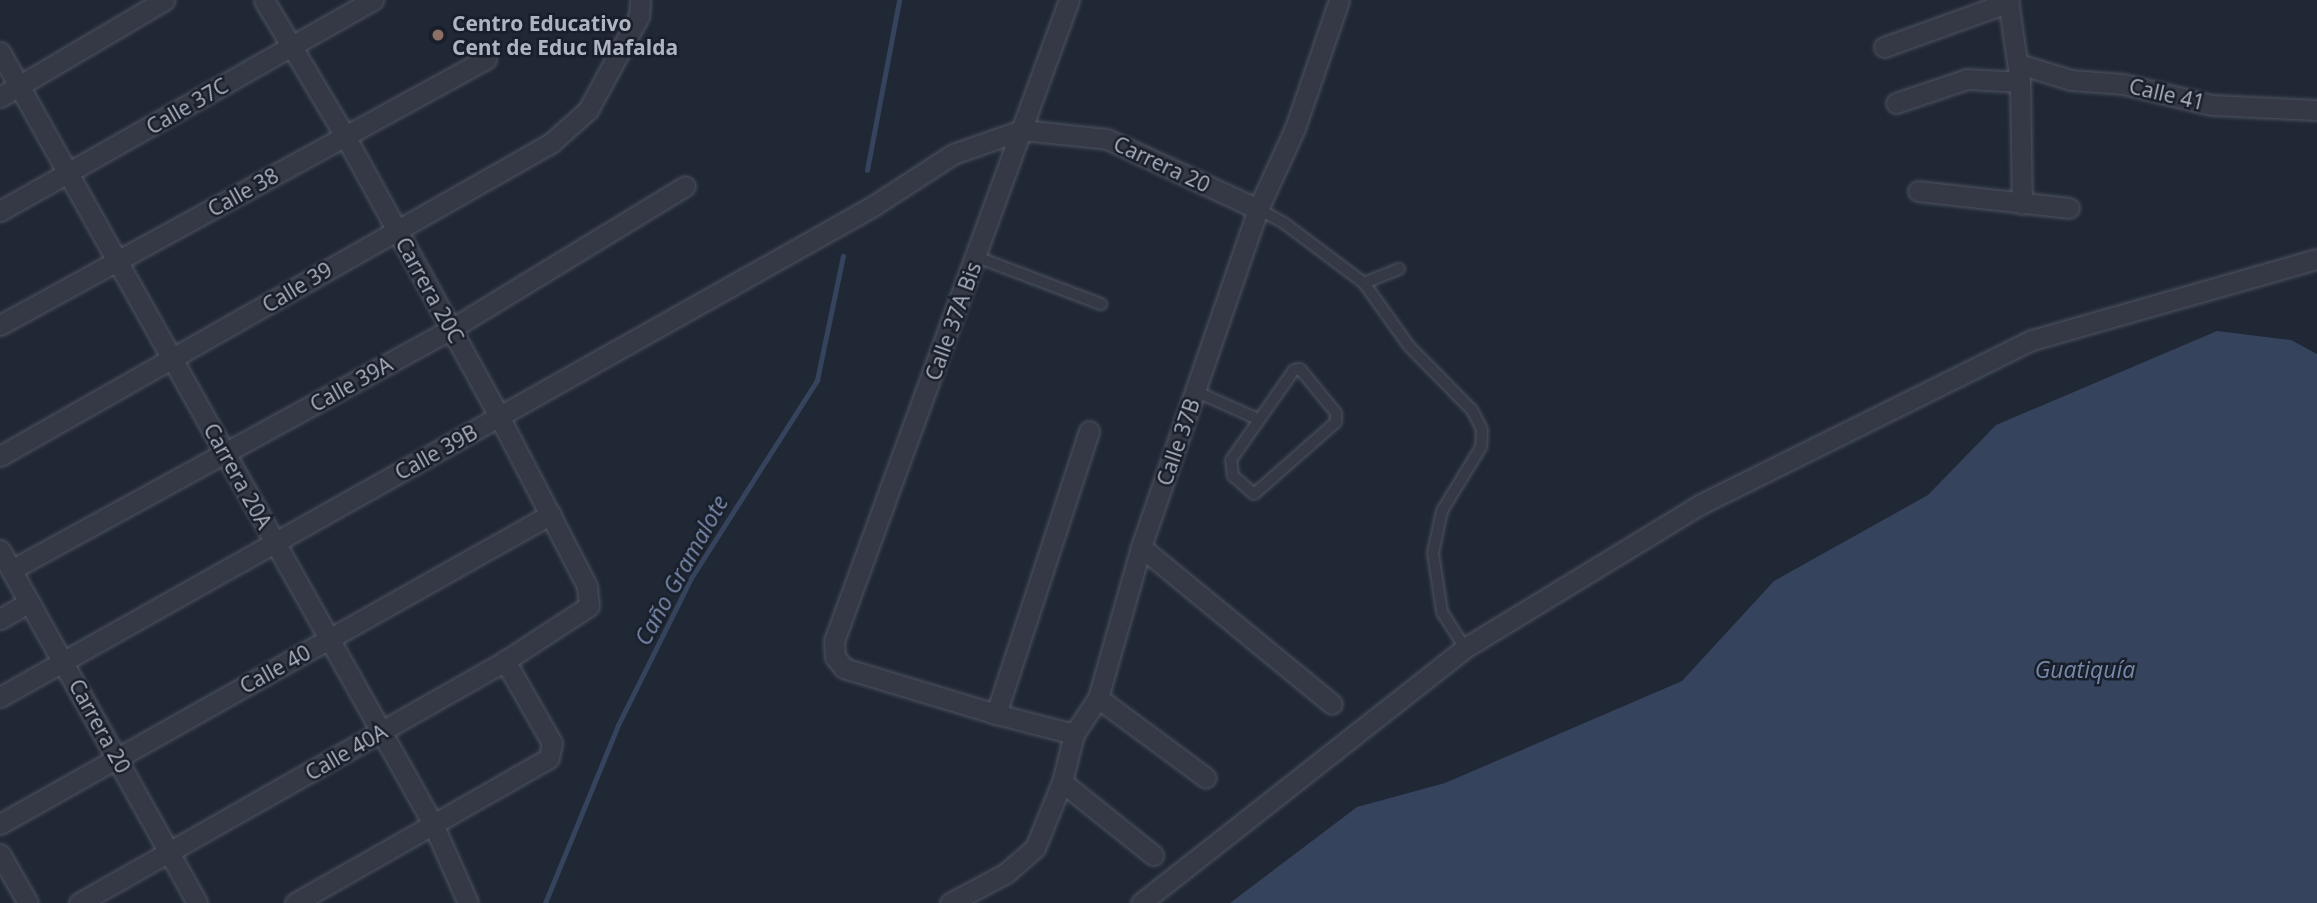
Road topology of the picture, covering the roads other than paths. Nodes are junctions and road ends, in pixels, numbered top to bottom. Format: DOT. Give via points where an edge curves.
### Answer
graph roads {
  1 [pos="165,0"];
  2 [pos="264,0"];
  3 [pos="373,0"];
  4 [pos="640,0"];
  5 [pos="1069,0"];
  6 [pos="1339,0"];
  7 [pos="2009,1"];
  8 [pos="291,46"];
  9 [pos="1884,47"];
  10 [pos="0,52"];
  11 [pos="486,60"];
  12 [pos="2020,73"];
  13 [pos="19,86"];
  14 [pos="0,97"];
  15 [pos="1896,103"];
  16 [pos="2317,110"];
  17 [pos="1022,130"];
  18 [pos="345,136"];
  19 [pos="68,174"];
  20 [pos="685,186"];
  21 [pos="1918,191"];
  22 [pos="2022,204"];
  23 [pos="873,206"];
  24 [pos="2069,208"];
  25 [pos="1258,209"];
  26 [pos="0,211"];
  27 [pos="397,229"];
  28 [pos="977,257"];
  29 [pos="2317,259"];
  30 [pos="117,262"];
  31 [pos="1399,269"];
  32 [pos="1364,283"];
  33 [pos="1101,304"];
  34 [pos="0,325"];
  35 [pos="451,329"];
  36 [pos="173,361"];
  37 [pos="1195,391"];
  38 [pos="499,416"];
  39 [pos="1258,419"];
  40 [pos="1089,431"];
  41 [pos="225,453"];
  42 [pos="0,456"];
  43 [pos="551,514"];
  44 [pos="275,542"];
  45 [pos="1142,547"];
  46 [pos="0,550"];
  47 [pos="11,570"];
  48 [pos="587,586"];
  49 [pos="30,602"];
  50 [pos="0,619"];
  51 [pos="329,639"];
  52 [pos="1465,648"];
  53 [pos="64,661"];
  54 [pos="505,661"];
  55 [pos="0,697"];
  56 [pos="1097,698"];
  57 [pos="1332,704"];
  58 [pos="996,714"];
  59 [pos="381,732"];
  60 [pos="1074,734"];
  61 [pos="118,758"];
  62 [pos="1206,778"];
  63 [pos="1062,782"];
  64 [pos="0,824"];
  65 [pos="433,824"];
  66 [pos="169,852"];
  67 [pos="0,854"];
  68 [pos="1153,855"];
  69 [pos="28,903"];
  70 [pos="79,903"];
  71 [pos="197,903"];
  72 [pos="295,903"];
  73 [pos="468,903"];
  74 [pos="950,903"];
  75 [pos="1141,903"];
  1 -- 13 [label="street"];
  2 -- 8 [label="street, Carrera 20C"];
  3 -- 8 [label="street, Calle 37C"];
  4 -- 27 [label="street, Calle 39" via="639,16 588,110 551,143"];
  5 -- 17 [label="street, Calle 37A Bis"];
  6 -- 25 [label="street, Calle 37B" via="1294,128"];
  7 -- 9 [label="street"];
  7 -- 12 [label="street"];
  8 -- 18 [label="street, Carrera 20C"];
  8 -- 19 [label="street, Calle 37C"];
  10 -- 13 [label="street, Carrera 20A"];
  11 -- 18 [label="street, Calle 38"];
  12 -- 15 [label="street, Calle 41" via="1967,79"];
  12 -- 16 [label="street, Calle 41" via="2123,84 2212,105"];
  12 -- 22 [label="street"];
  13 -- 14 [label="street"];
  13 -- 19 [label="street, Carrera 20A"];
  17 -- 23 [label="street, Carrera 20" via="953,154"];
  17 -- 25 [label="street, Carrera 20" via="1107,139"];
  17 -- 28 [label="street, Calle 37A Bis"];
  18 -- 27 [label="street, Carrera 20C"];
  18 -- 30 [label="street, Calle 38"];
  19 -- 26 [label="street, Calle 37C"];
  19 -- 30 [label="street, Carrera 20A"];
  20 -- 35 [label="street, Calle 39A"];
  21 -- 22 [label="street"];
  22 -- 24 [label="street"];
  23 -- 38 [label="street, Calle 39B"];
  25 -- 32 [label="lane"];
  25 -- 37 [label="street, Calle 37B"];
  27 -- 35 [label="street, Carrera 20C"];
  27 -- 36 [label="street, Calle 39"];
  28 -- 33 [label="lane"];
  28 -- 58 [label="street, Calle 37A Bis" via="834,641 835,657 844,668"];
  29 -- 52 [label="street" via="2032,341 1701,504"];
  30 -- 34 [label="street, Calle 38"];
  30 -- 36 [label="street, Carrera 20A"];
  31 -- 32 [label="lane"];
  32 -- 52 [label="lane" via="1409,346 1472,410 1482,430 1481,447 1442,512 1433,553 1442,612"];
  35 -- 38 [label="street, Carrera 20C"];
  35 -- 41 [label="street, Calle 39A"];
  36 -- 41 [label="street, Carrera 20A"];
  36 -- 42 [label="street, Calle 39"];
  37 -- 39 [label="lane"];
  37 -- 45 [label="street, Calle 37B"];
  38 -- 43 [label="street, Carrera 20C"];
  38 -- 44 [label="street, Calle 39B"];
  39 -- 39 [label="lane" via="1229,468 1254,494 1330,430 1336,413 1307,374 1294,370"];
  40 -- 58 [label="street"];
  41 -- 44 [label="street, Carrera 20A"];
  41 -- 47 [label="street, Calle 39A"];
  43 -- 48 [label="street, Carrera 20C"];
  43 -- 51 [label="street, Calle 40"];
  44 -- 51 [label="street, Carrera 20A"];
  44 -- 53 [label="street, Calle 39B"];
  45 -- 56 [label="street, Calle 37B"];
  45 -- 57 [label="street"];
  46 -- 47 [label="street, Carrera 20"];
  47 -- 49 [label="street, Carrera 20"];
  48 -- 54 [label="street, Calle 40A" via="589,607 582,616"];
  49 -- 50 [label="street"];
  49 -- 53 [label="street, Carrera 20"];
  51 -- 59 [label="street, Carrera 20A"];
  51 -- 61 [label="street, Calle 40"];
  52 -- 75 [label="street"];
  53 -- 55 [label="street, Calle 39B"];
  53 -- 61 [label="street, Carrera 20"];
  54 -- 59 [label="street, Calle 40A"];
  54 -- 65 [label="street" via="552,743 550,758"];
  56 -- 60 [label="street, Calle 37B"];
  56 -- 62 [label="street"];
  58 -- 60 [label="street"];
  59 -- 65 [label="street, Carrera 20A"];
  59 -- 66 [label="street, Calle 40A"];
  60 -- 63 [label="street, Calle 37B"];
  61 -- 64 [label="street, Calle 40"];
  61 -- 66 [label="street, Carrera 20"];
  63 -- 68 [label="street"];
  63 -- 74 [label="street, Calle 37B" via="1035,848 1006,873"];
  65 -- 72 [label="street"];
  65 -- 73 [label="street, Carrera 20A"];
  66 -- 70 [label="street, Calle 40A"];
  66 -- 71 [label="street, Carrera 20"];
  67 -- 69 [label="street"];
}
